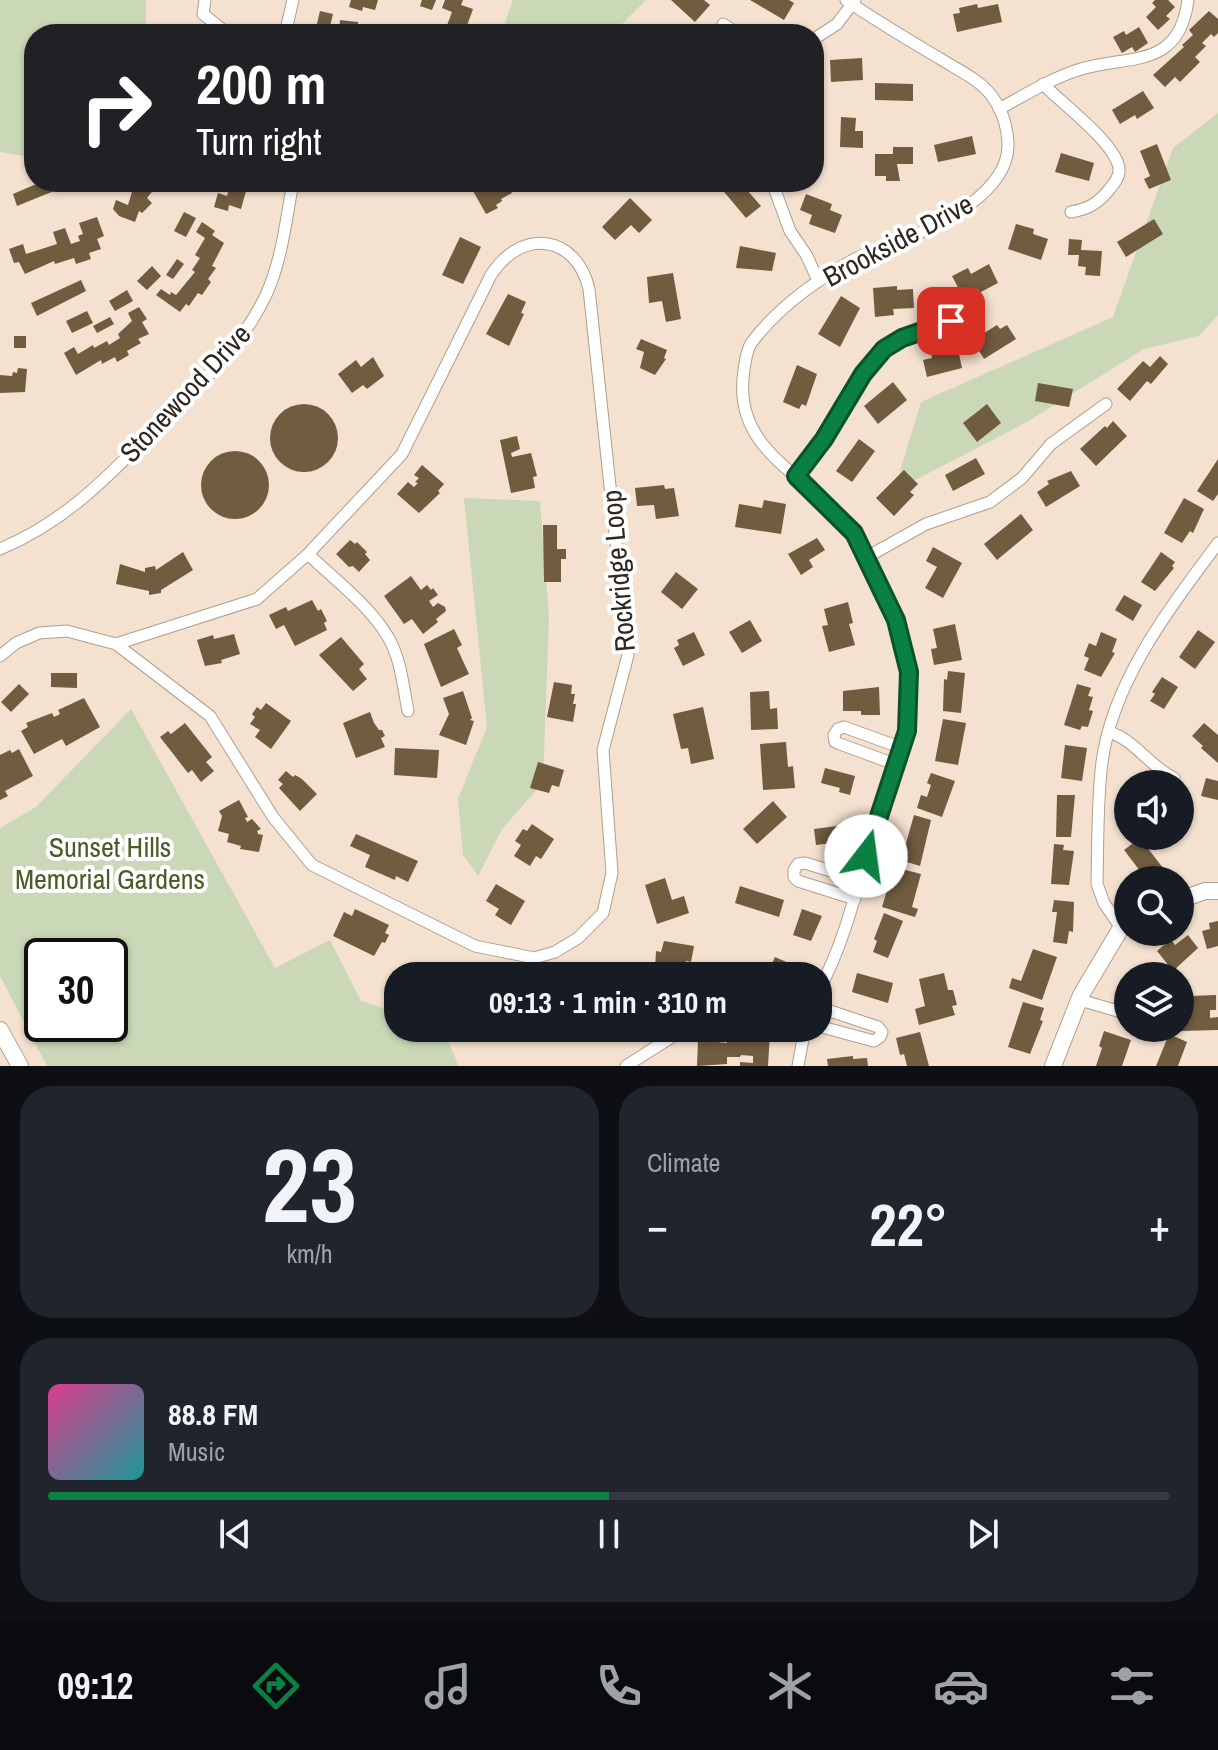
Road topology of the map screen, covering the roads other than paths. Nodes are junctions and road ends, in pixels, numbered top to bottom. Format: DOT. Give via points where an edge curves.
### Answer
graph roads {
  1 [pos="205,0"];
  2 [pos="293,0"];
  3 [pos="1188,0"];
  4 [pos="851,1"];
  5 [pos="216,24"];
  6 [pos="287,24"];
  7 [pos="824,32"];
  8 [pos="1043,84"];
  9 [pos="999,109"];
  10 [pos="291,192"];
  11 [pos="776,192"];
  12 [pos="1071,212"];
  13 [pos="818,281"];
  14 [pos="951,321"];
  15 [pos="1106,404"];
  16 [pos="796,476"];
  17 [pos="1218,543"];
  18 [pos="0,549"];
  19 [pos="308,554"];
  20 [pos="867,557"];
  21 [pos="159,631"];
  22 [pos="116,644"];
  23 [pos="0,656"];
  24 [pos="152,670"];
  25 [pos="408,711"];
  26 [pos="1109,732"];
  27 [pos="902,748"];
  28 [pos="897,765"];
  29 [pos="1159,770"];
  30 [pos="860,880"];
  31 [pos="1218,891"];
  32 [pos="1194,895"];
  33 [pos="855,899"];
  34 [pos="1114,914"];
  35 [pos="1114,944"];
  36 [pos="832,963"];
  37 [pos="1080,1000"];
  38 [pos="1114,1010"];
  39 [pos="832,1012"];
  40 [pos="0,1030"];
  41 [pos="832,1030"];
  42 [pos="664,1042"];
  43 [pos="802,1042"];
  44 [pos="20,1066"];
  45 [pos="626,1066"];
  46 [pos="798,1066"];
  47 [pos="1053,1066"];
  1 -- 5 [label="street" via="203,14"];
  2 -- 6 [label="street"];
  3 -- 8 [label="street" via="1182,26 1157,52 1078,70"];
  4 -- 7 [label="street, Brookside Drive" via="837,24"];
  4 -- 9 [label="street, Brookside Drive" via="963,73 990,93"];
  8 -- 9 [label="street"];
  8 -- 12 [label="street" via="1109,149 1119,167 1118,177 1098,201"];
  9 -- 13 [label="street, Brookside Drive" via="1008,151 989,188 968,206"];
  10 -- 18 [label="street, Stonewood Drive" via="267,292 236,344 82,501 29,537"];
  11 -- 13 [label="street"];
  13 -- 16 [label="street, Brookside Drive" via="750,344 743,378 743,411 757,438"];
  14 -- 16 [label="street" via="884,349"];
  15 -- 20 [label="street" via="1051,444 1001,495 926,524"];
  16 -- 20 [label="street, Brookside Drive" via="854,533"];
  17 -- 26 [label="street" via="1136,665"];
  19 -- 21 [label="street, Rockridge Loop" via="257,599"];
  19 -- 24 [label="street, Rockridge Loop" via="402,454 499,263 515,249 534,243 554,246 574,259 589,289 628,655 603,750 612,873 603,913 578,938 534,958 475,946 312,865 273,817 210,716"];
  19 -- 25 [label="street" via="388,637 400,666"];
  20 -- 27 [label="street, Brookside Drive" via="896,620 909,672"];
  21 -- 22 [label="street, Rockridge Loop"];
  21 -- 24 [label="street" via="136,650"];
  22 -- 23 [label="street" via="67,631 39,633"];
  22 -- 24 [label="street, Rockridge Loop"];
  26 -- 29 [label="street"];
  26 -- 34 [label="street" via="1102,761 1097,884"];
  27 -- 28 [label="street, Brookside Drive"];
  27 -- 28 [label="street" via="844,727 834,735 835,742"];
  28 -- 30 [label="street, Brookside Drive"];
  30 -- 33 [label="street, Brookside Drive"];
  30 -- 33 [label="street" via="805,863 794,870 798,881"];
  31 -- 32 [label="street"];
  33 -- 36 [label="street, Brookside Drive"];
  35 -- 37 [label="street"];
  37 -- 38 [label="street"];
  37 -- 47 [label="street"];
  39 -- 41 [label="street" via="882,1032 874,1041"];
  40 -- 44 [label="street"];
  42 -- 45 [label="street"];
  43 -- 46 [label="street"];
}
